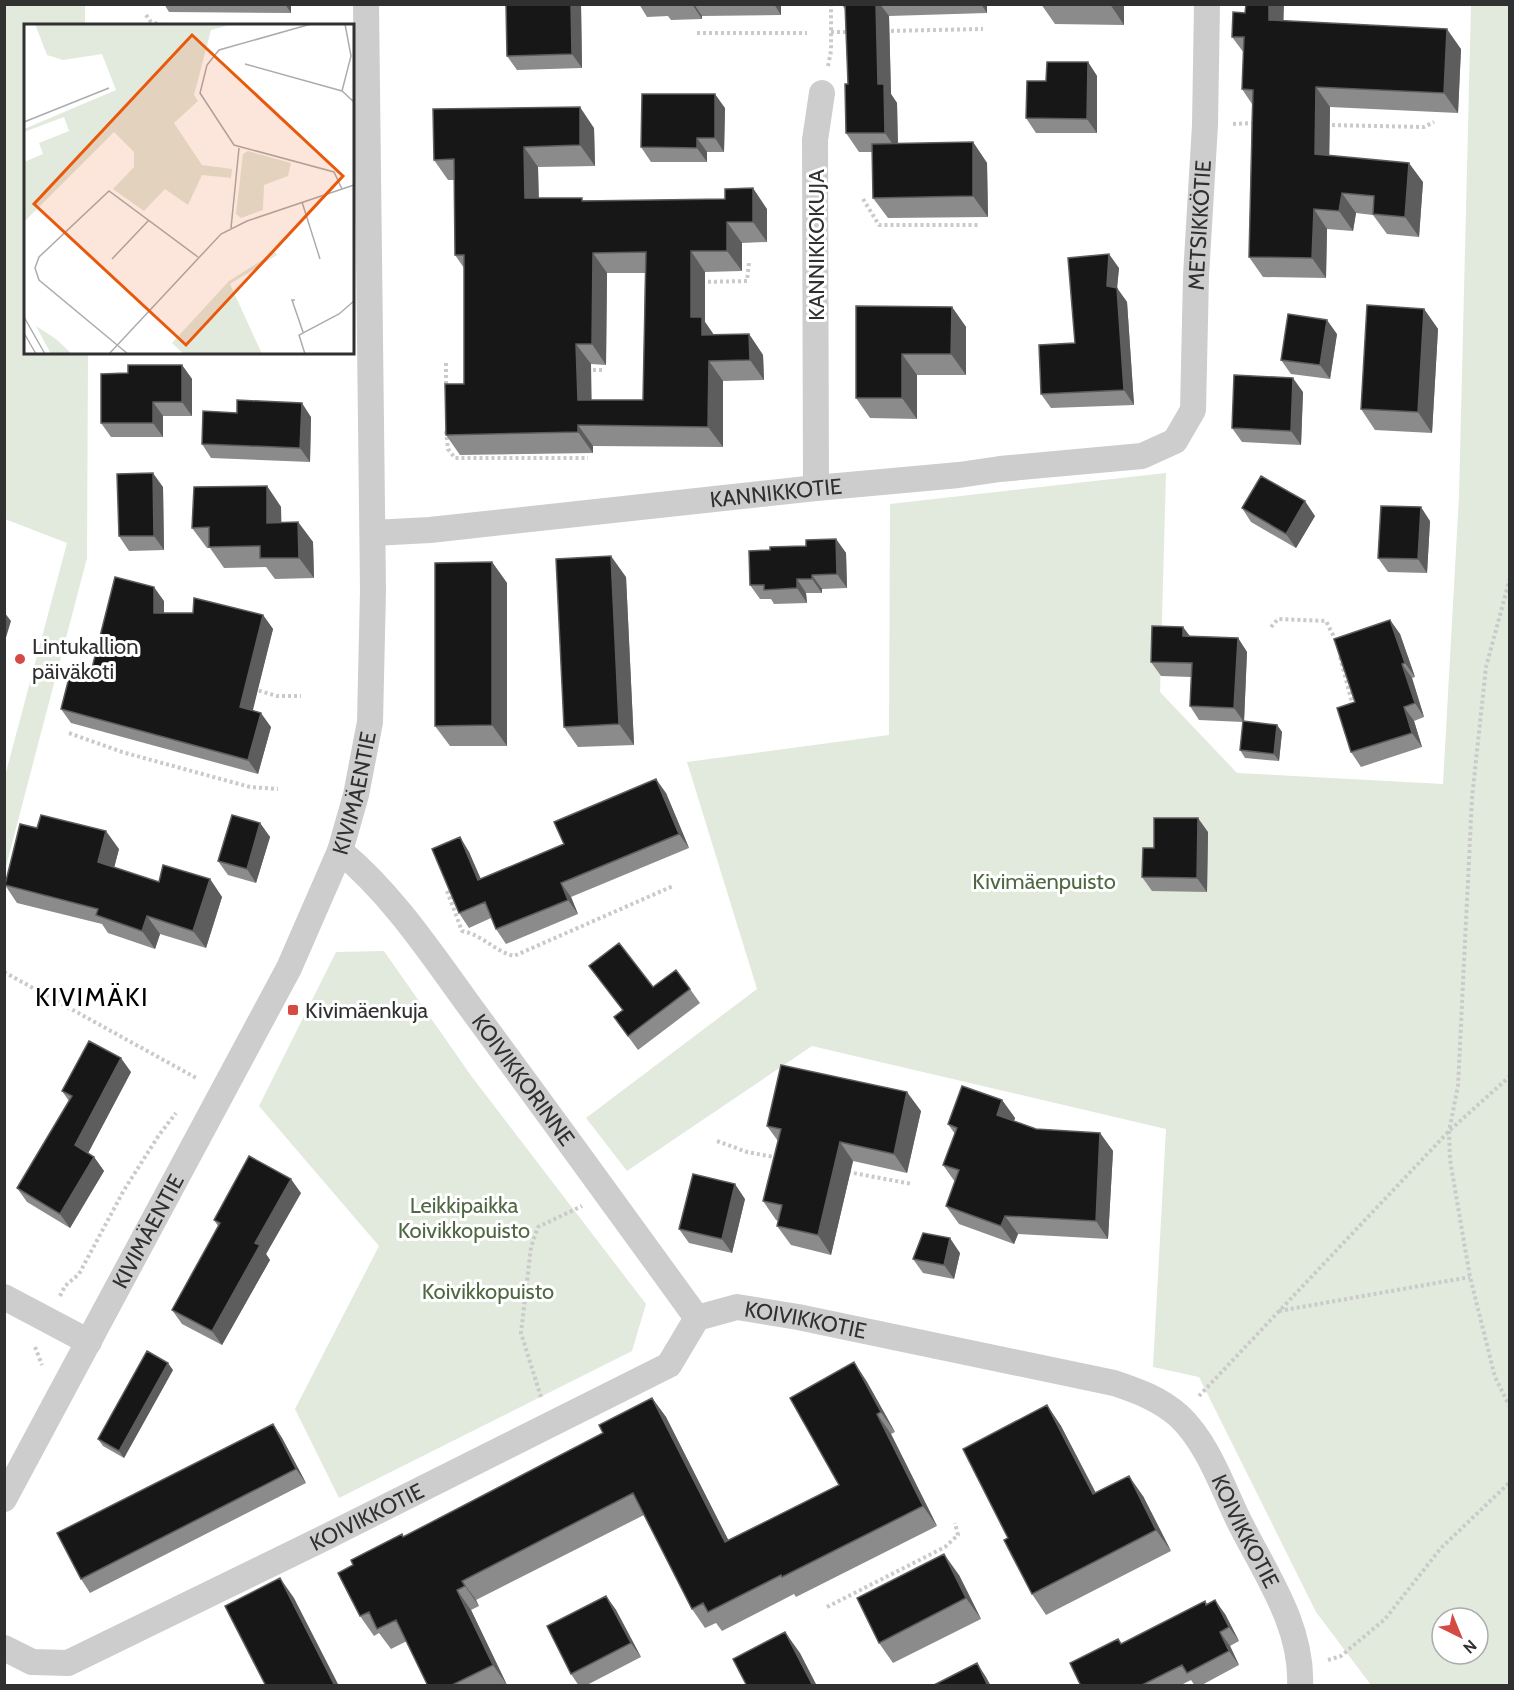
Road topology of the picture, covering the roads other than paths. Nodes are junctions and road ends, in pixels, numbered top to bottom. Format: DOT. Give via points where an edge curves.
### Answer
graph roads {
  1 [pos="366,4"];
  2 [pos="1207,4"];
  3 [pos="822,93"];
  4 [pos="1175,441"];
  5 [pos="816,488"];
  6 [pos="373,533"];
  7 [pos="340,851"];
  8 [pos="4,1297"];
  9 [pos="697,1318"];
  10 [pos="89,1342"];
  11 [pos="4,1499"];
  12 [pos="4,1648"];
  13 [pos="1301,1676"];
  1 -- 6 [label="street, KIVIMÄENTIE"];
  2 -- 4 [label="street, METSIKKÖTIE" via="1193,410"];
  3 -- 5 [label="street, KANNIKKOKUJA" via="815,140"];
  4 -- 5 [label="street, KANNIKKOTIE" via="1142,456"];
  5 -- 6 [label="street, KANNIKKOTIE"];
  6 -- 7 [label="street, KIVIMÄENTIE" via="370,722"];
  7 -- 9 [label="street, KOIVIKKORINNE" via="364,871 406,921"];
  7 -- 10 [label="street, KIVIMÄENTIE" via="289,968"];
  8 -- 10 [label="street"];
  9 -- 12 [label="street, KOIVIKKOTIE" via="669,1365 68,1663 32,1662"];
  9 -- 13 [label="street, KOIVIKKOTIE" via="737,1307 798,1317 1114,1383 1147,1394 1180,1417 1205,1450 1283,1605"];
  10 -- 11 [label="street, KIVIMÄENTIE"];
}
